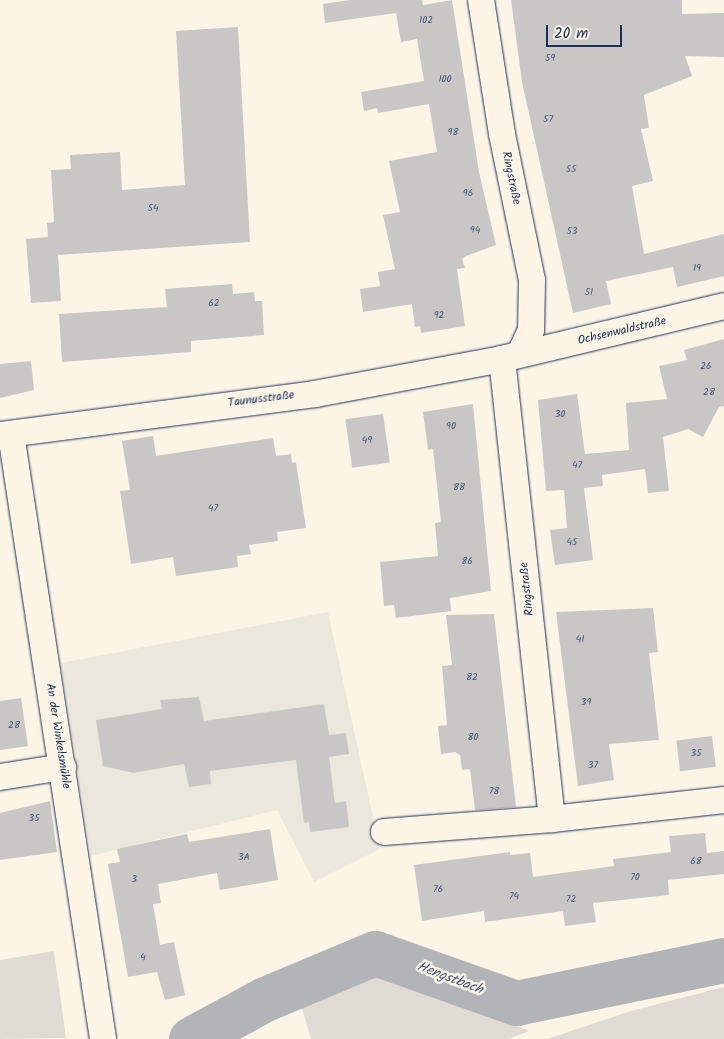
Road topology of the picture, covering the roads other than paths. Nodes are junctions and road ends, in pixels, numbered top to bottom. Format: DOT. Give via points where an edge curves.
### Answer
graph roads {
  1 [pos="481,0"];
  2 [pos="724,306"];
  3 [pos="511,356"];
  4 [pos="5,435"];
  5 [pos="63,767"];
  6 [pos="0,777"];
  7 [pos="724,800"];
  8 [pos="552,819"];
  9 [pos="384,832"];
  10 [pos="103,1039"];
  1 -- 3 [label="street, Ringstraße" via="502,134 532,280 531,330"];
  2 -- 3 [label="street, Ochsenwaldstraße"];
  3 -- 4 [label="street, Taunusstraße" via="315,394"];
  3 -- 8 [label="street, Ringstraße"];
  4 -- 5 [label="street, An der Winkelsmühle"];
  5 -- 6 [label="street"];
  5 -- 10 [label="street, An der Winkelsmühle"];
  7 -- 8 [label="street"];
  8 -- 9 [label="street"];
}
